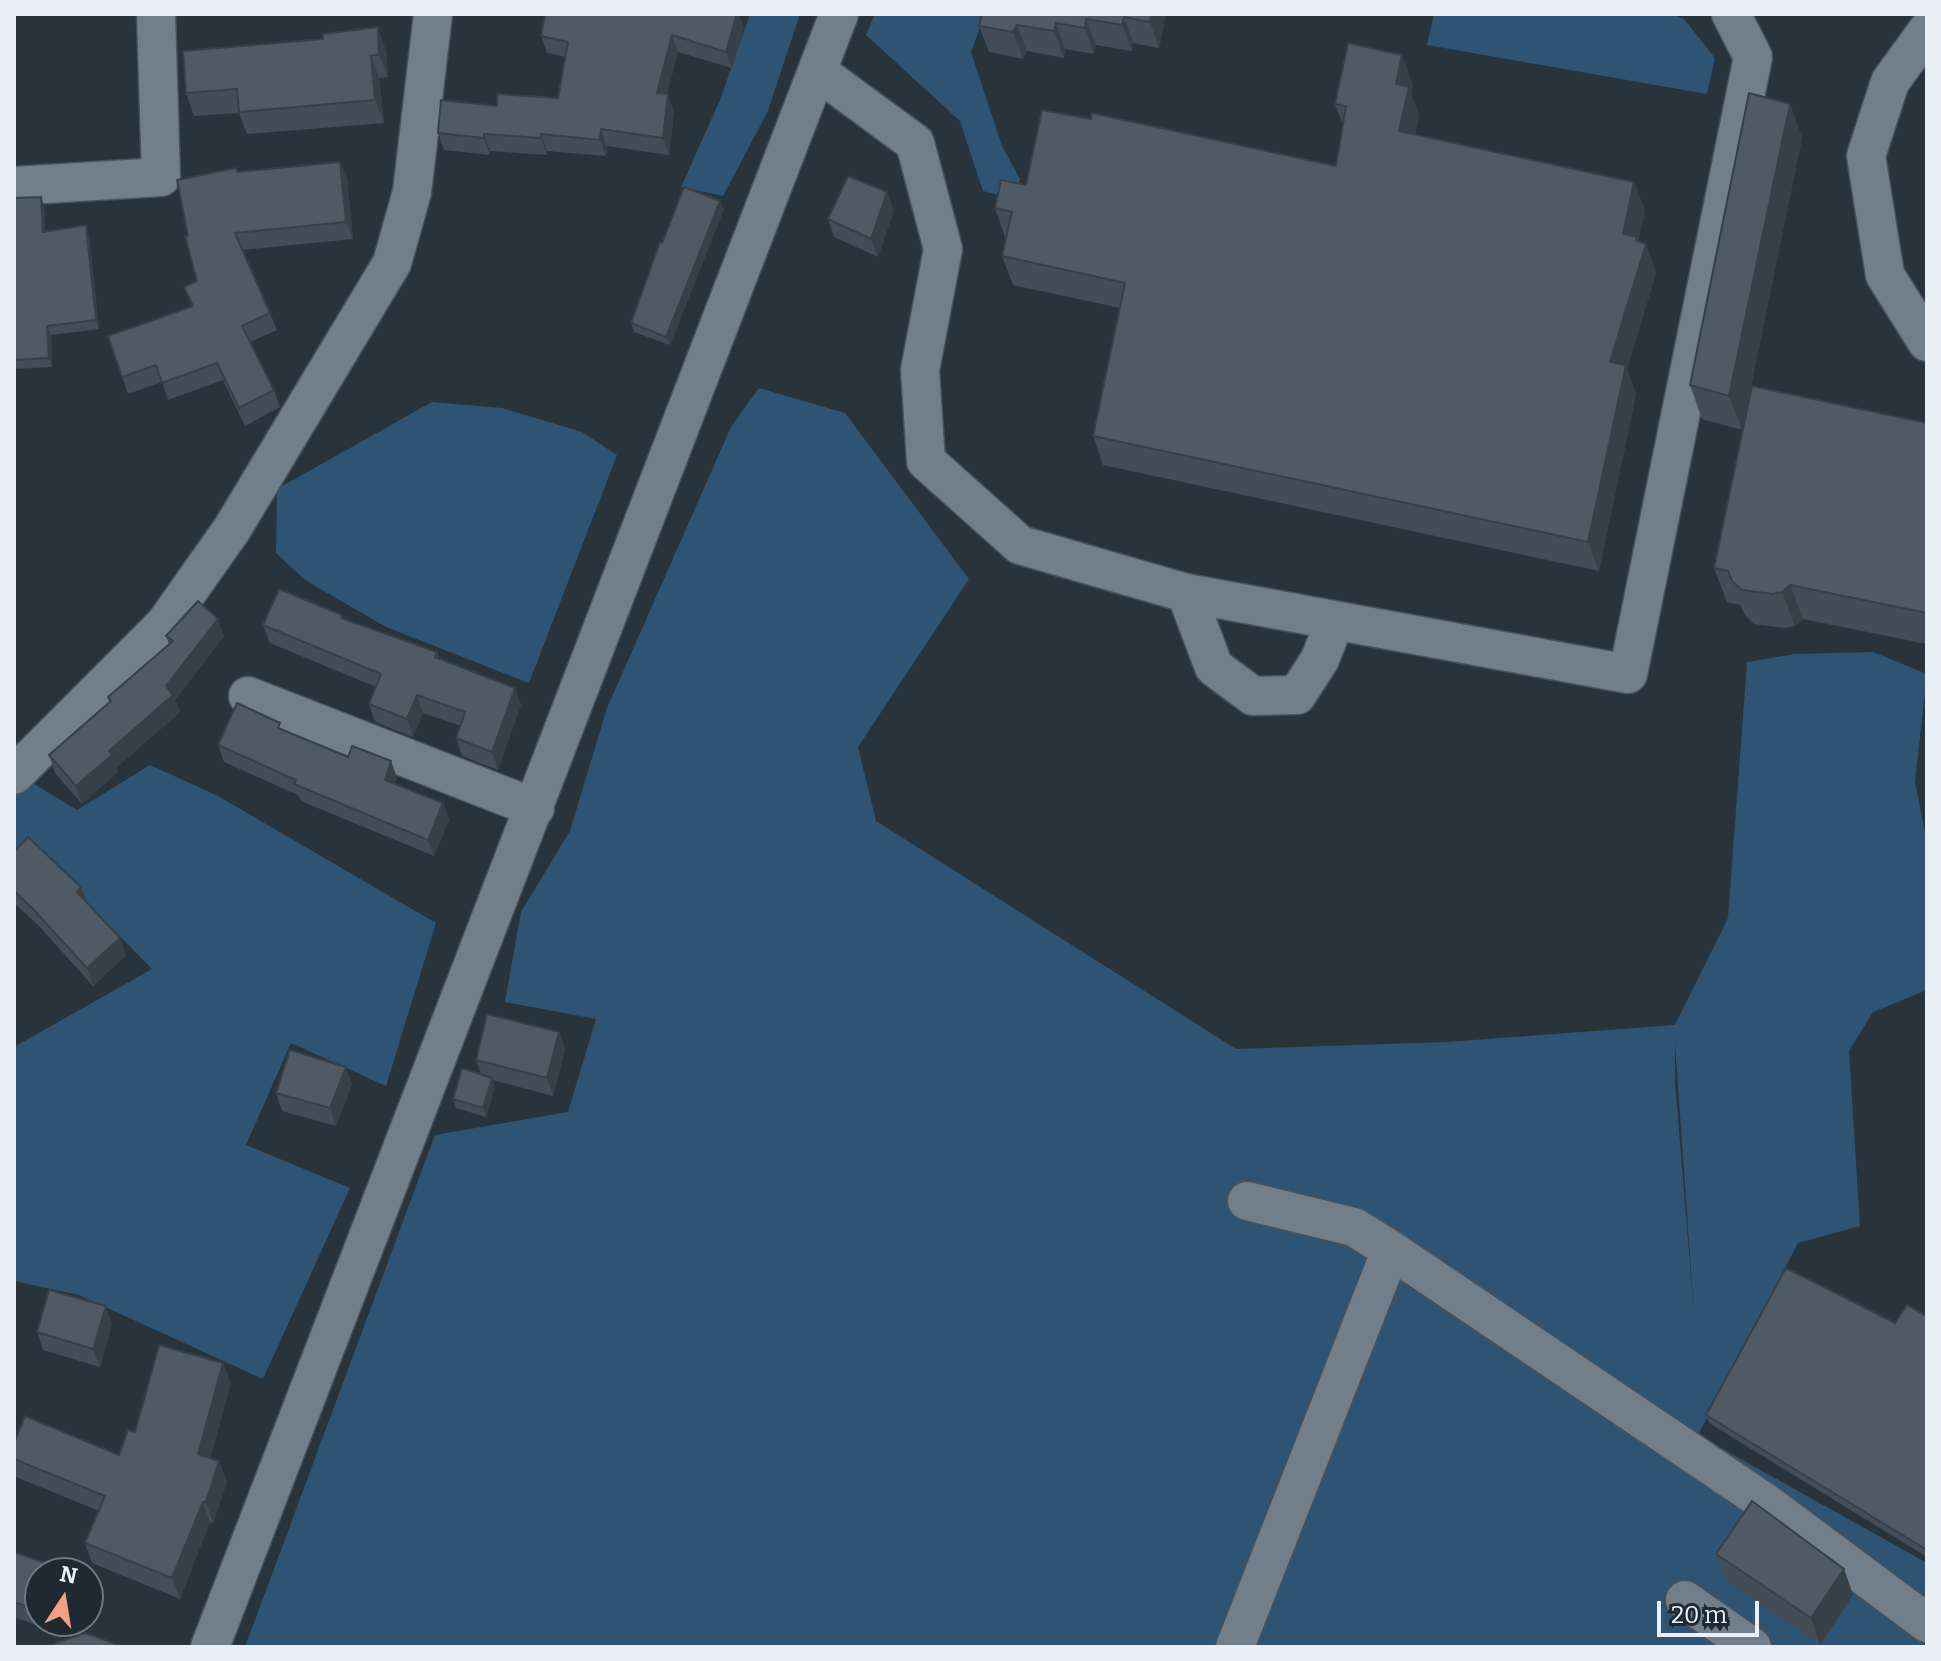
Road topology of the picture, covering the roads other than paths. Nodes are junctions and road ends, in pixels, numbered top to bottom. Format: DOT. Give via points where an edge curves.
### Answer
graph roads {
  1 [pos="156,14"];
  2 [pos="433,14"];
  3 [pos="839,14"];
  4 [pos="1731,14"];
  5 [pos="1927,31"];
  6 [pos="817,71"];
  7 [pos="14,186"];
  8 [pos="1927,342"];
  9 [pos="1186,593"];
  10 [pos="1335,621"];
  11 [pos="248,696"];
  12 [pos="14,775"];
  13 [pos="535,808"];
  14 [pos="1247,1201"];
  15 [pos="1391,1250"];
  16 [pos="1685,1600"];
  17 [pos="1927,1623"];
  18 [pos="1927,1636"];
  19 [pos="210,1647"];
  20 [pos="1235,1647"];
  21 [pos="1752,1647"];
  22 [pos="1920,1647"];
  1 -- 7 [label="street" via="161,177"];
  2 -- 12 [label="street" via="412,192 392,263 232,529 165,624"];
  3 -- 6 [label="street"];
  4 -- 10 [label="street" via="1753,57 1628,674"];
  5 -- 8 [label="street" via="1890,82 1866,156 1885,275"];
  6 -- 9 [label="street" via="915,143 943,249 920,370 926,461 1020,545"];
  6 -- 13 [label="street"];
  9 -- 10 [label="street"];
  9 -- 10 [label="street" via="1214,667 1253,696 1297,695 1320,659"];
  11 -- 13 [label="street"];
  13 -- 19 [label="street"];
  14 -- 15 [label="street" via="1354,1227"];
  15 -- 17 [label="street" via="1766,1503"];
  15 -- 20 [label="street"];
  16 -- 21 [label="street"];
  18 -- 22 [label="street"];
}
